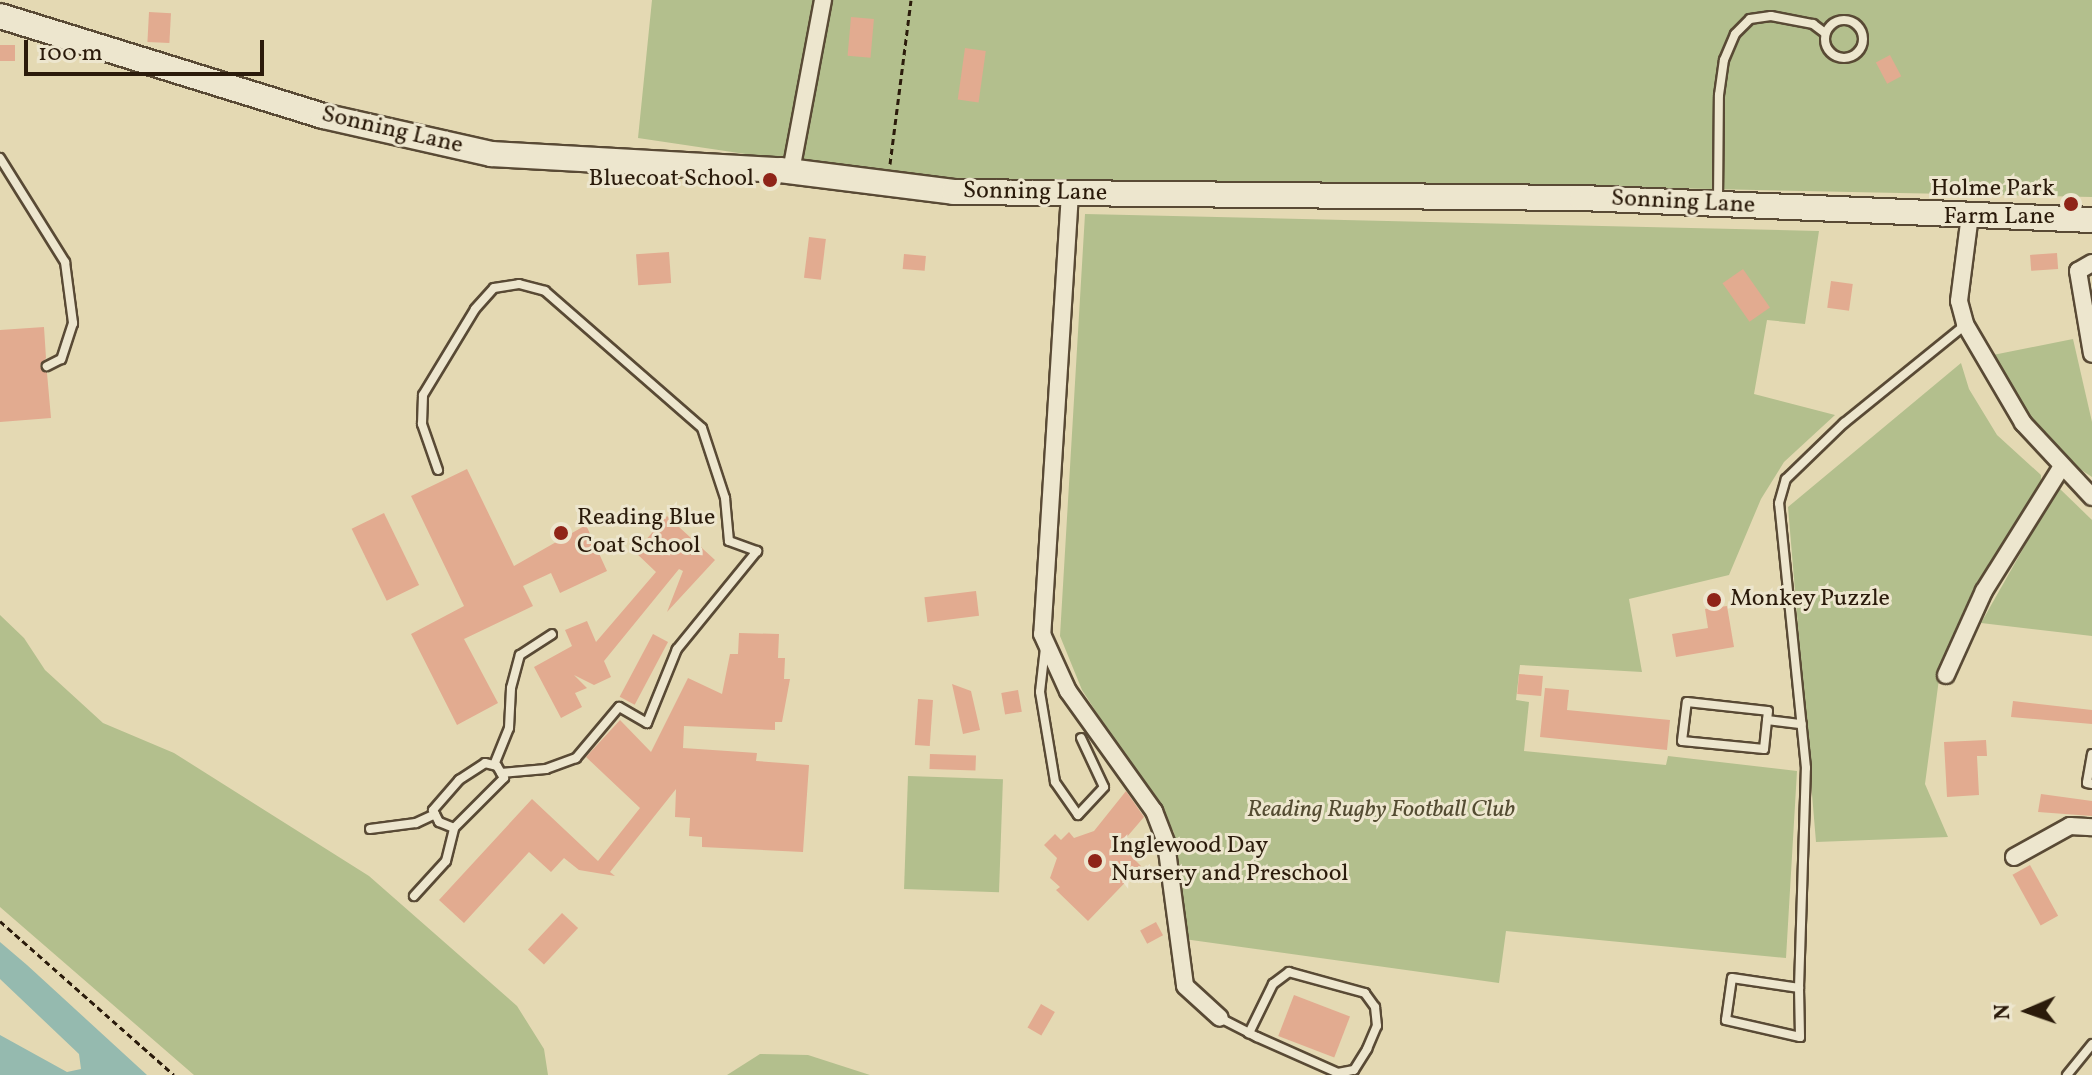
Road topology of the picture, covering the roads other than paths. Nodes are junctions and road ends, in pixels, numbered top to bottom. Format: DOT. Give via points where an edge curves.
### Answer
graph roads {
  1 [pos="823,0"];
  2 [pos="0,16"];
  3 [pos="1825,33"];
  4 [pos="0,158"];
  5 [pos="791,171"];
  6 [pos="1070,193"];
  7 [pos="1718,205"];
  8 [pos="1970,215"];
  9 [pos="2092,220"];
  10 [pos="2092,263"];
  11 [pos="1965,324"];
  12 [pos="2092,354"];
  13 [pos="47,366"];
  14 [pos="2061,468"];
  15 [pos="438,470"];
  16 [pos="2092,497"];
  17 [pos="552,634"];
  18 [pos="1046,642"];
  19 [pos="1946,675"];
  20 [pos="1767,720"];
  21 [pos="1802,724"];
  22 [pos="1081,738"];
  23 [pos="2092,754"];
  24 [pos="494,765"];
  25 [pos="501,773"];
  26 [pos="2092,784"];
  27 [pos="435,814"];
  28 [pos="2092,827"];
  29 [pos="454,828"];
  30 [pos="370,829"];
  31 [pos="2014,857"];
  32 [pos="414,896"];
  33 [pos="1799,988"];
  34 [pos="1220,1018"];
  35 [pos="1249,1033"];
  36 [pos="2092,1044"];
  37 [pos="2067,1075"];
  1 -- 5 [label="street"];
  2 -- 5 [label="main road, Sonning Lane" via="323,116 491,154"];
  3 -- 3 [label="lane" via="1832,24 1850,21 1860,28 1862,46 1847,59 1834,57"];
  3 -- 7 [label="lane" via="1813,24 1771,16 1750,19 1735,34 1724,60 1719,95"];
  4 -- 13 [label="lane" via="65,262 73,323 61,359"];
  5 -- 6 [label="main road, Sonning Lane" via="954,192"];
  6 -- 7 [label="main road, Sonning Lane" via="1582,198"];
  6 -- 18 [label="street" via="1042,595"];
  7 -- 8 [label="main road, Sonning Lane"];
  8 -- 9 [label="main road, Sonning Lane"];
  8 -- 11 [label="street" via="1959,301"];
  10 -- 12 [label="street" via="2078,271"];
  11 -- 14 [label="street" via="2023,423"];
  11 -- 21 [label="lane" via="1844,423 1786,479 1779,503"];
  14 -- 16 [label="street"];
  14 -- 19 [label="street" via="1984,591"];
  15 -- 25 [label="lane" via="422,424 423,395 475,309 494,288 519,284 545,291 702,428 725,498 729,541 757,551 677,649 647,723 619,707 576,758 546,769"];
  17 -- 24 [label="lane" via="520,655 509,728"];
  18 -- 22 [label="lane" via="1040,692 1055,782 1078,815 1104,787"];
  18 -- 34 [label="street" via="1068,691 1154,811 1166,843 1185,986"];
  20 -- 20 [label="lane" via="1764,749 1682,741 1687,702 1768,711"];
  20 -- 21 [label="lane"];
  21 -- 33 [label="lane" via="1807,832"];
  23 -- 26 [label="lane" via="2087,783"];
  24 -- 25 [label="lane"];
  24 -- 27 [label="lane" via="485,763 459,780"];
  25 -- 29 [label="lane" via="504,778"];
  27 -- 29 [label="lane"];
  27 -- 30 [label="lane" via="416,823"];
  28 -- 31 [label="street" via="2070,826"];
  29 -- 32 [label="lane" via="446,861"];
  33 -- 33 [label="lane" via="1800,1037 1726,1020 1732,978"];
  34 -- 35 [label="lane"];
  35 -- 35 [label="lane" via="1338,1073 1354,1070 1377,1026 1375,1007 1365,993 1289,972 1273,984"];
  36 -- 37 [label="lane"];
}
